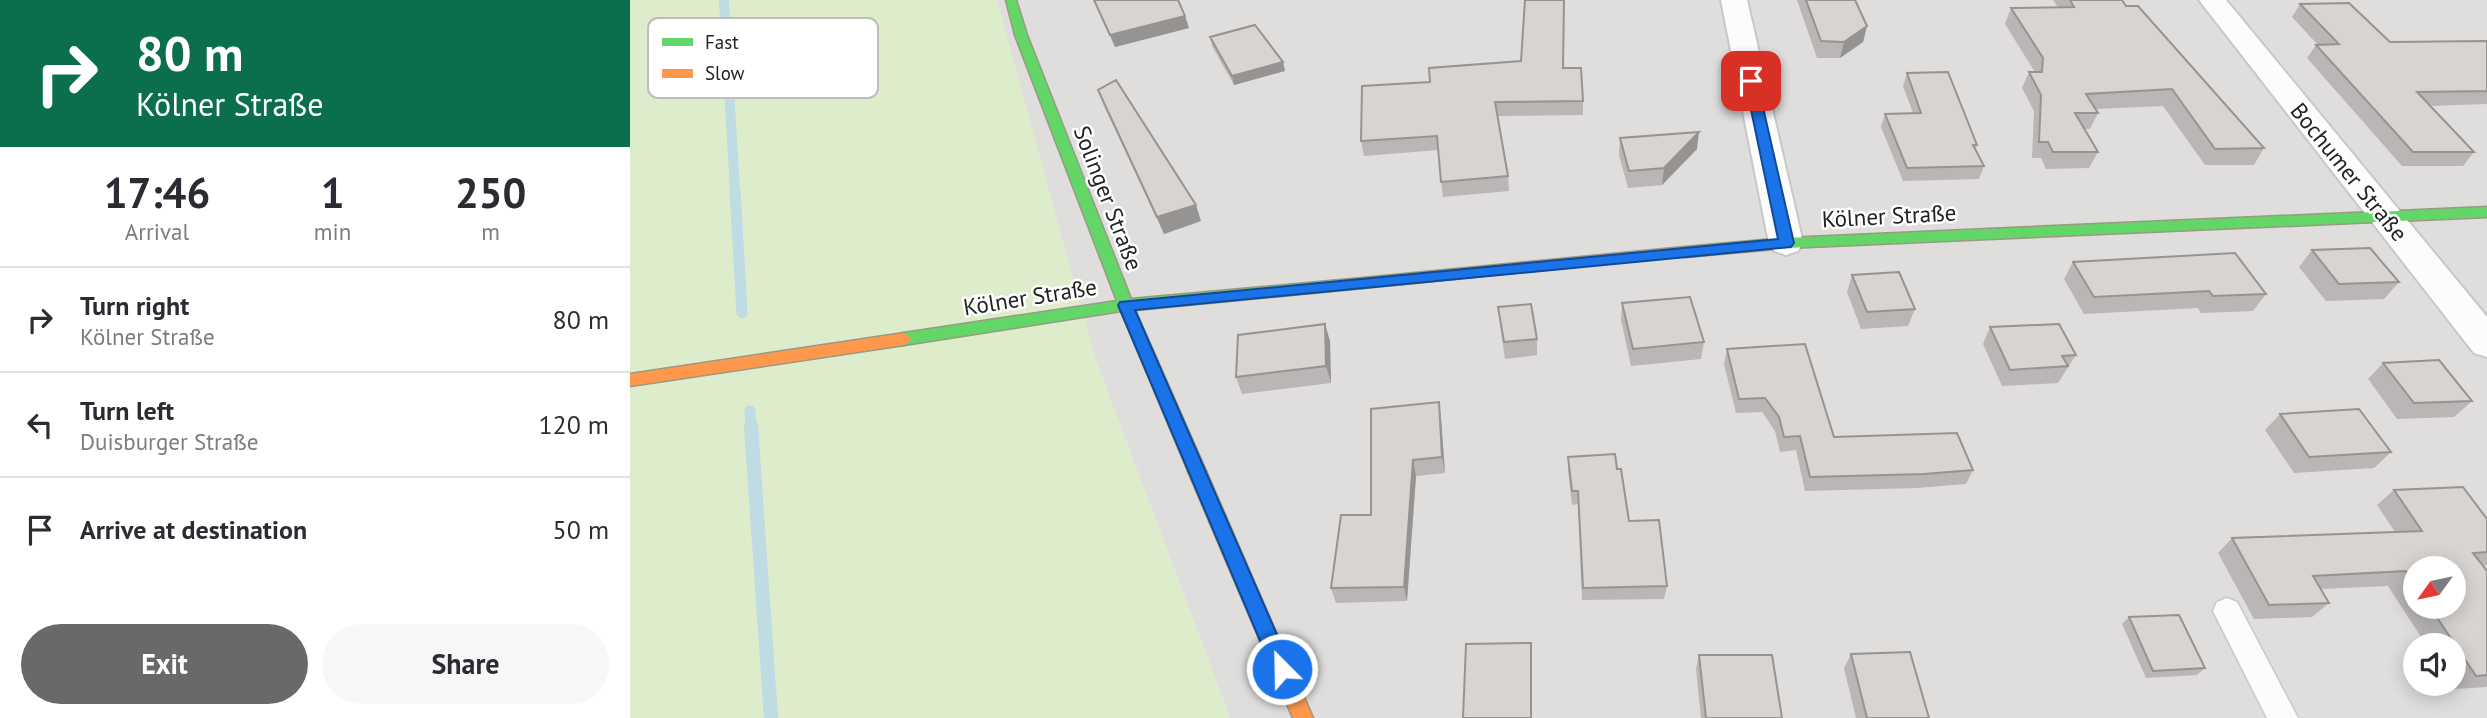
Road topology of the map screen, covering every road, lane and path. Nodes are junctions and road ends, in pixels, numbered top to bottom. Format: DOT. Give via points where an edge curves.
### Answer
graph roads {
  1 [pos="1011,0"];
  2 [pos="1734,0"];
  3 [pos="2212,0"];
  4 [pos="2487,212"];
  5 [pos="2384,215"];
  6 [pos="1786,243"];
  7 [pos="1126,305"];
  8 [pos="2487,343"];
  9 [pos="630,380"];
  10 [pos="2227,611"];
  11 [pos="1303,718"];
  12 [pos="2283,718"];
  1 -- 7 [label="street, Solinger Straße"];
  2 -- 6 [label="street"];
  3 -- 5 [label="street, Bochumer Straße"];
  4 -- 5 [label="street, Kölner Straße"];
  5 -- 6 [label="street, Kölner Straße"];
  5 -- 8 [label="street, Bochumer Straße"];
  6 -- 7 [label="street, Kölner Straße"];
  7 -- 9 [label="street, Kölner Straße"];
  7 -- 11 [label="street, Solinger Straße"];
  10 -- 12 [label="lane"];
}
